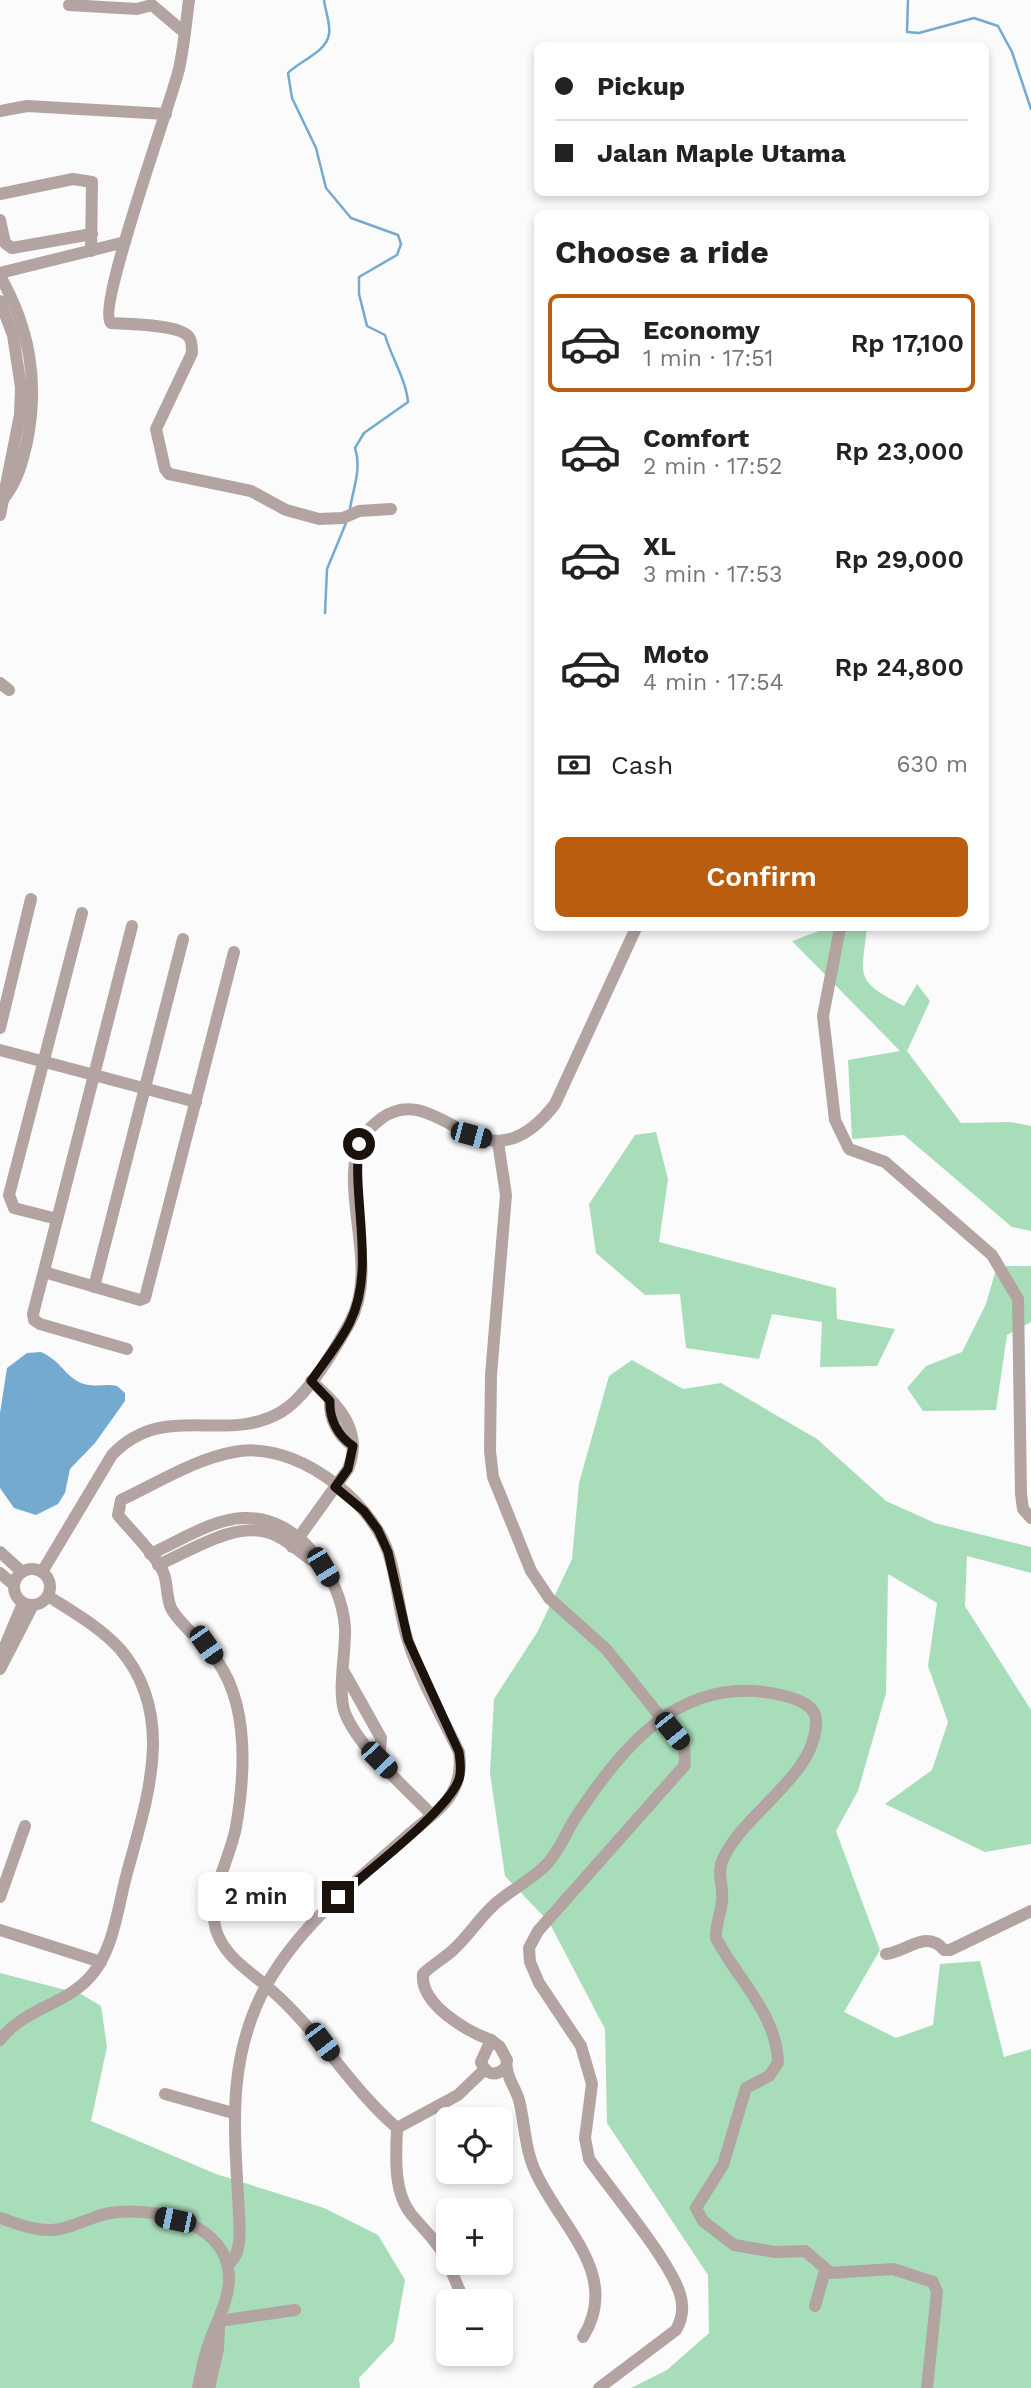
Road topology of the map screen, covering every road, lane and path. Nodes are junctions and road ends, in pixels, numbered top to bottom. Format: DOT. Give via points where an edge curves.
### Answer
graph roads {
  1 [pos="189,0"];
  2 [pos="69,5"];
  3 [pos="184,33"];
  4 [pos="0,111"];
  5 [pos="166,114"];
  6 [pos="0,194"];
  7 [pos="0,220"];
  8 [pos="92,234"];
  9 [pos="125,242"];
  10 [pos="91,251"];
  11 [pos="0,275"];
  12 [pos="0,301"];
  13 [pos="5,497"];
  14 [pos="391,509"];
  15 [pos="0,515"];
  16 [pos="0,683"];
  17 [pos="0,691"];
  18 [pos="31,899"];
  19 [pos="82,913"];
  20 [pos="132,926"];
  21 [pos="635,931"];
  22 [pos="839,931"];
  23 [pos="183,939"];
  24 [pos="234,952"];
  25 [pos="0,1028"];
  26 [pos="0,1050"];
  27 [pos="44,1061"];
  28 [pos="94,1074"];
  29 [pos="145,1088"];
  30 [pos="196,1102"];
  31 [pos="498,1142"];
  32 [pos="57,1219"];
  33 [pos="44,1272"];
  34 [pos="94,1286"];
  35 [pos="127,1349"];
  36 [pos="311,1381"];
  37 [pos="335,1487"];
  38 [pos="1031,1518"];
  39 [pos="295,1542"];
  40 [pos="0,1552"];
  41 [pos="150,1554"];
  42 [pos="158,1565"];
  43 [pos="22,1572"];
  44 [pos="42,1572"];
  45 [pos="0,1573"];
  46 [pos="14,1585"];
  47 [pos="48,1596"];
  48 [pos="28,1604"];
  49 [pos="0,1658"];
  50 [pos="0,1669"];
  51 [pos="344,1672"];
  52 [pos="660,1717"];
  53 [pos="379,1760"];
  54 [pos="431,1814"];
  55 [pos="25,1826"];
  56 [pos="0,1897"];
  57 [pos="1031,1911"];
  58 [pos="0,1930"];
  59 [pos="886,1954"];
  60 [pos="102,1962"];
  61 [pos="266,1986"];
  62 [pos="0,2040"];
  63 [pos="491,2040"];
  64 [pos="505,2068"];
  65 [pos="484,2070"];
  66 [pos="165,2094"];
  67 [pos="233,2113"];
  68 [pos="397,2128"];
  69 [pos="0,2218"];
  70 [pos="436,2241"];
  71 [pos="228,2264"];
  72 [pos="825,2271"];
  73 [pos="815,2306"];
  74 [pos="295,2310"];
  75 [pos="219,2321"];
  76 [pos="583,2337"];
  77 [pos="198,2388"];
  78 [pos="209,2388"];
  79 [pos="599,2388"];
  80 [pos="927,2388"];
  1 -- 3 [label="street"];
  2 -- 3 [label="street" via="137,9 152,5"];
  3 -- 5 [label="street"];
  4 -- 5 [label="street" via="27,106"];
  5 -- 9 [label="street"];
  6 -- 8 [label="street" via="67,179 88,180 94,185"];
  7 -- 8 [label="street" via="5,243 12,248"];
  8 -- 10 [label="street"];
  9 -- 10 [label="street"];
  9 -- 14 [label="street" via="107,320 177,329 188,335 191,343 192,353 156,429 167,472 251,491 286,510 319,519"];
  10 -- 11 [label="street"];
  11 -- 13 [label="street" via="25,332 34,387 18,480"];
  12 -- 13 [label="street" via="13,335 22,387"];
  13 -- 15 [label="street"];
  16 -- 17 [label="street" via="9,690"];
  18 -- 25 [label="street"];
  19 -- 27 [label="street"];
  20 -- 28 [label="street"];
  21 -- 31 [label="street" via="555,1104 523,1135"];
  22 -- 38 [label="street" via="823,1016 835,1119 849,1149 885,1162 992,1255 1010,1282 1018,1299 1021,1494 1023,1509"];
  23 -- 29 [label="street"];
  24 -- 30 [label="street"];
  26 -- 27 [label="street"];
  27 -- 28 [label="street"];
  27 -- 32 [label="street" via="9,1195 14,1208"];
  28 -- 29 [label="street"];
  28 -- 32 [label="street"];
  29 -- 30 [label="street"];
  29 -- 34 [label="street"];
  30 -- 34 [label="street" via="145,1298"];
  31 -- 36 [label="street" via="408,1108 393,1111 368,1130 359,1144 356,1168 359,1296 350,1322"];
  31 -- 52 [label="street" via="506,1195 491,1375 493,1477 531,1571 549,1598 606,1649"];
  32 -- 33 [label="street"];
  33 -- 34 [label="street"];
  33 -- 35 [label="street" via="34,1320"];
  36 -- 37 [label="street" via="340,1408 354,1435 348,1469"];
  36 -- 44 [label="street" via="280,1413 262,1419 242,1424 166,1426 126,1440 112,1455"];
  37 -- 39 [label="street"];
  37 -- 41 [label="street" via="301,1461 280,1453 235,1451 214,1457 121,1500 118,1515"];
  37 -- 54 [label="street" via="364,1511 383,1541 408,1640 459,1752 459,1781"];
  39 -- 41 [label="street" via="274,1523 243,1518 226,1520"];
  39 -- 42 [label="street" via="247,1530"];
  39 -- 51 [label="street" via="317,1556 342,1609"];
  40 -- 43 [label="street"];
  41 -- 42 [label="street"];
  42 -- 61 [label="street" via="173,1610 206,1645 232,1690 240,1733 240,1794 213,1916 225,1949"];
  43 -- 44 [label="street"];
  43 -- 46 [label="street"];
  44 -- 47 [label="street" via="49,1583"];
  45 -- 46 [label="street"];
  46 -- 48 [label="street" via="16,1595"];
  47 -- 48 [label="street"];
  47 -- 60 [label="street" via="121,1651 145,1697 152,1726 155,1757 150,1788"];
  48 -- 49 [label="street"];
  48 -- 50 [label="street"];
  51 -- 53 [label="street" via="381,1738"];
  51 -- 53 [label="street" via="344,1710"];
  52 -- 63 [label="street" via="612,1764 547,1864 496,1903 457,1947 424,1975 422,1984 431,1999"];
  52 -- 72 [label="street" via="696,1700 749,1691 791,1698 810,1707 816,1716 814,1738 796,1772 755,1814 721,1862 722,1905 716,1938 763,2014 776,2043 778,2063 769,2076 746,2088 723,2165 696,2208 704,2221 734,2245 775,2252 805,2251"];
  52 -- 79 [label="street" via="684,1745 685,1765 538,1931 529,1948 539,1983 581,2046 592,2084 585,2138 589,2160 674,2277 683,2308 676,2330"];
  53 -- 54 [label="street"];
  54 -- 61 [label="street" via="323,1913"];
  55 -- 56 [label="street"];
  57 -- 59 [label="street" via="950,1950 928,1939"];
  58 -- 60 [label="street"];
  60 -- 62 [label="street" via="76,1990 23,2017"];
  61 -- 67 [label="street" via="243,2049"];
  61 -- 68 [label="street" via="322,2042 370,2105"];
  63 -- 64 [label="street" via="504,2053"];
  63 -- 65 [label="street" via="481,2062"];
  64 -- 65 [label="street" via="499,2074"];
  64 -- 76 [label="street" via="518,2099 534,2169 595,2275 594,2315"];
  65 -- 68 [label="street" via="458,2095"];
  66 -- 67 [label="street"];
  67 -- 71 [label="street" via="239,2229 234,2257"];
  68 -- 70 [label="street" via="404,2204"];
  69 -- 71 [label="street" via="50,2230 118,2212 153,2215 196,2226 216,2240"];
  71 -- 75 [label="street" via="230,2278"];
  72 -- 73 [label="street"];
  72 -- 80 [label="street" via="848,2274 893,2269 933,2282 937,2292"];
  74 -- 75 [label="street"];
  75 -- 77 [label="street"];
  75 -- 78 [label="street"];
}
